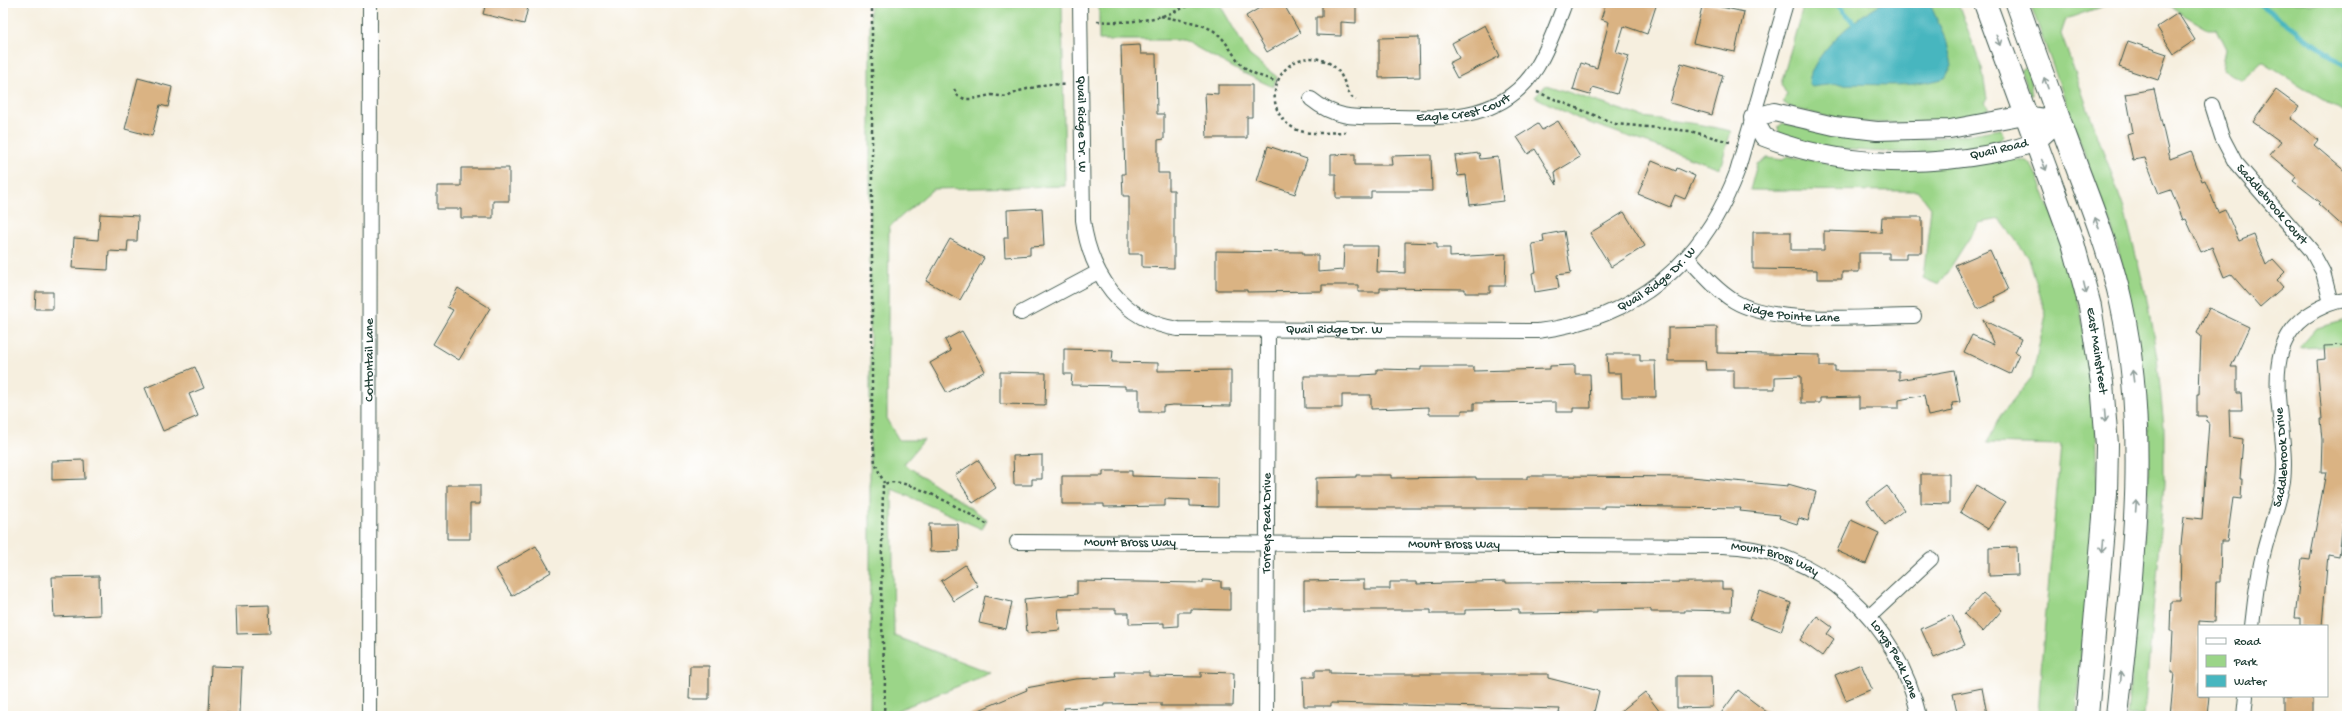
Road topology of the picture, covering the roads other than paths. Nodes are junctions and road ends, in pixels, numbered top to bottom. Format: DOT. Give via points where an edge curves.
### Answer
graph roads {
  1 [pos="370,3"];
  2 [pos="1080,3"];
  3 [pos="1565,3"];
  4 [pos="1786,3"];
  5 [pos="1985,3"];
  6 [pos="2017,3"];
  7 [pos="1311,99"];
  8 [pos="2212,105"];
  9 [pos="2025,115"];
  10 [pos="1753,118"];
  11 [pos="2059,120"];
  12 [pos="2035,142"];
  13 [pos="1687,257"];
  14 [pos="1098,272"];
  15 [pos="2347,300"];
  16 [pos="2331,303"];
  17 [pos="1021,313"];
  18 [pos="1914,316"];
  19 [pos="1268,330"];
  20 [pos="1017,542"];
  21 [pos="1267,544"];
  22 [pos="1932,559"];
  23 [pos="1870,616"];
  24 [pos="2252,625"];
  25 [pos="2246,697"];
  26 [pos="369,716"];
  27 [pos="1266,716"];
  28 [pos="1919,716"];
  29 [pos="2087,716"];
  30 [pos="2117,716"];
  31 [pos="2244,716"];
  1 -- 26 [label="street, Cottontail Lane"];
  2 -- 14 [label="street, Quail Ridge Dr. W" via="1083,220 1086,239"];
  3 -- 7 [label="street, Eagle Crest Court" via="1543,58 1532,75 1508,97 1480,111 1458,117 1441,118 1343,116 1323,108"];
  4 -- 10 [label="street, Quail Ridge Dr. W"];
  5 -- 9 [label="main road, East Mainstreet, one-way"];
  11 -- 6 [label="main road, one-way"];
  8 -- 16 [label="street, Saddlebrook Court" via="2222,136 2235,162 2311,250 2323,272"];
  9 -- 10 [label="street" via="1950,129 1892,131 1848,129 1774,112"];
  9 -- 11 [label="street"];
  9 -- 12 [label="main road, East Mainstreet"];
  10 -- 12 [label="street, Quail Road" via="1764,137 1804,150 1854,160 1896,162 1956,159 2012,149"];
  10 -- 13 [label="street, Quail Ridge Dr. W" via="1730,191 1706,234"];
  11 -- 12 [label="street, Quail Road"];
  30 -- 11 [label="main road, one-way" via="2137,500 2133,378 2126,325 2114,272"];
  12 -- 29 [label="main road, East Mainstreet, one-way" via="2063,213 2082,275 2090,306 2102,383 2107,445 2106,494"];
  13 -- 18 [label="street, Ridge Pointe Lane" via="1726,296 1761,313 1801,317"];
  13 -- 19 [label="street, Quail Ridge Dr. W" via="1656,285 1630,302 1592,320 1561,328 1538,331"];
  14 -- 17 [label="street"];
  14 -- 19 [label="street, Quail Ridge Dr. W" via="1121,302 1140,316 1160,325 1178,329"];
  15 -- 16 [label="street, Saddlebrook Drive"];
  16 -- 24 [label="street, Saddlebrook Drive" via="2310,313 2293,328 2278,360 2284,440 2283,479 2279,504 2259,570"];
  19 -- 21 [label="street, Torreys Peak Drive"];
  20 -- 21 [label="street, Mount Bross Way"];
  21 -- 23 [label="street, Mount Bross Way" via="1742,546 1780,556 1817,572"];
  21 -- 27 [label="street, Torreys Peak Drive"];
  22 -- 23 [label="street, Longs Peak Lane"];
  23 -- 28 [label="street, Longs Peak Lane" via="1890,642 1903,666"];
  25 -- 31 [label="street"];
}
